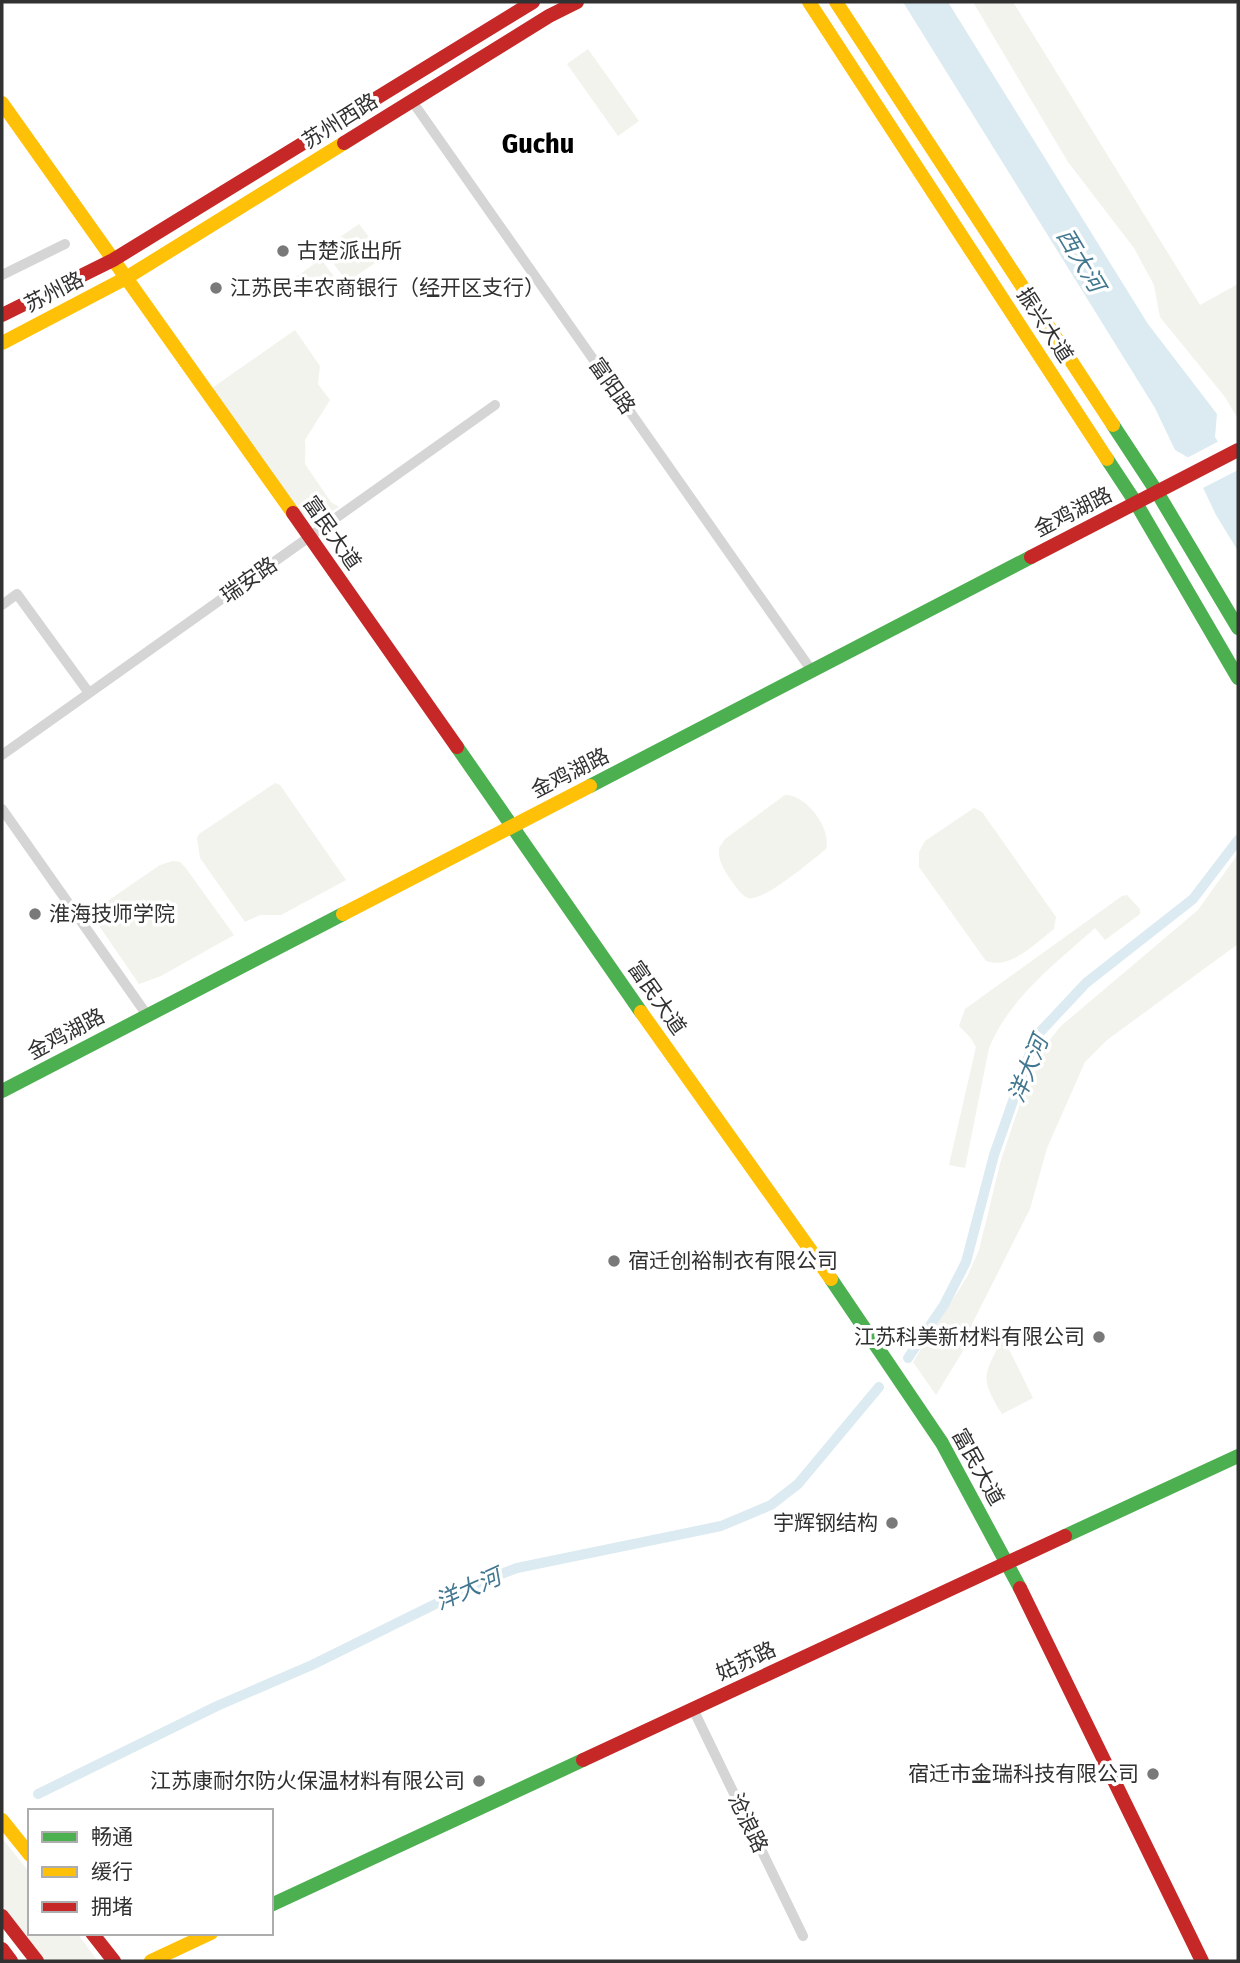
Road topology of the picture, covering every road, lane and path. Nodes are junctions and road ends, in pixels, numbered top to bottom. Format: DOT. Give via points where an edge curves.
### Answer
graph roads {
  1 [pos="533,2"];
  2 [pos="577,2"];
  3 [pos="809,2"];
  4 [pos="836,2"];
  5 [pos="412,101"];
  6 [pos="2,103"];
  7 [pos="65,244"];
  8 [pos="113,260"];
  9 [pos="2,275"];
  10 [pos="126,278"];
  11 [pos="2,315"];
  12 [pos="2,343"];
  13 [pos="495,405"];
  14 [pos="1238,450"];
  15 [pos="1157,492"];
  16 [pos="1136,503"];
  17 [pos="310,537"];
  18 [pos="2,605"];
  19 [pos="1238,628"];
  20 [pos="812,671"];
  21 [pos="1238,678"];
  22 [pos="89,693"];
  23 [pos="2,755"];
  24 [pos="2,809"];
  25 [pos="513,826"];
  26 [pos="147,1015"];
  27 [pos="2,1091"];
  28 [pos="1238,1455"];
  29 [pos="1009,1563"];
  30 [pos="693,1709"];
  31 [pos="2,1820"];
  32 [pos="28,1852"];
  33 [pos="273,1904"];
  34 [pos="2,1916"];
  35 [pos="94,1935"];
  36 [pos="207,1935"];
  37 [pos="803,1936"];
  38 [pos="2,1949"];
  39 [pos="11,1961"];
  40 [pos="37,1961"];
  41 [pos="114,1961"];
  42 [pos="151,1961"];
  43 [pos="1202,1961"];
  1 -- 8 [label="main road, 苏州西路"];
  2 -- 5 [label="main road, 苏州西路"];
  3 -- 16 [label="main road, 振兴大道"];
  4 -- 15 [label="main road, 振兴大道"];
  5 -- 10 [label="main road, 苏州西路"];
  5 -- 20 [label="street, 富阳路"];
  6 -- 8 [label="main road, 富民大道"];
  7 -- 9 [label="street"];
  8 -- 10 [label="main road, 富民大道"];
  8 -- 11 [label="main road, 苏州路"];
  10 -- 12 [label="main road, 苏州路"];
  10 -- 17 [label="main road, 富民大道"];
  13 -- 17 [label="street, 瑞安路"];
  14 -- 15 [label="main road, 金鸡湖路"];
  15 -- 16 [label="main road, 金鸡湖路"];
  15 -- 19 [label="main road, 振兴大道"];
  16 -- 20 [label="main road, 金鸡湖路"];
  16 -- 21 [label="main road, 振兴大道"];
  17 -- 22 [label="street, 瑞安路"];
  17 -- 25 [label="main road, 富民大道"];
  18 -- 22 [label="street" via="18,594"];
  20 -- 25 [label="main road, 金鸡湖路"];
  22 -- 23 [label="street, 瑞安路"];
  24 -- 26 [label="street"];
  25 -- 26 [label="main road, 金鸡湖路"];
  25 -- 29 [label="main road, 富民大道" via="867,1329 942,1443"];
  26 -- 27 [label="main road, 金鸡湖路"];
  28 -- 29 [label="main road, 姑苏路"];
  29 -- 30 [label="main road, 姑苏路"];
  29 -- 43 [label="main road, 富民大道"];
  30 -- 33 [label="main road, 姑苏路"];
  30 -- 37 [label="street, 沧浪路"];
  31 -- 32 [label="main road"];
  34 -- 40 [label="main road"];
  35 -- 41 [label="main road"];
  36 -- 42 [label="main road"];
  38 -- 39 [label="main road"];
}
